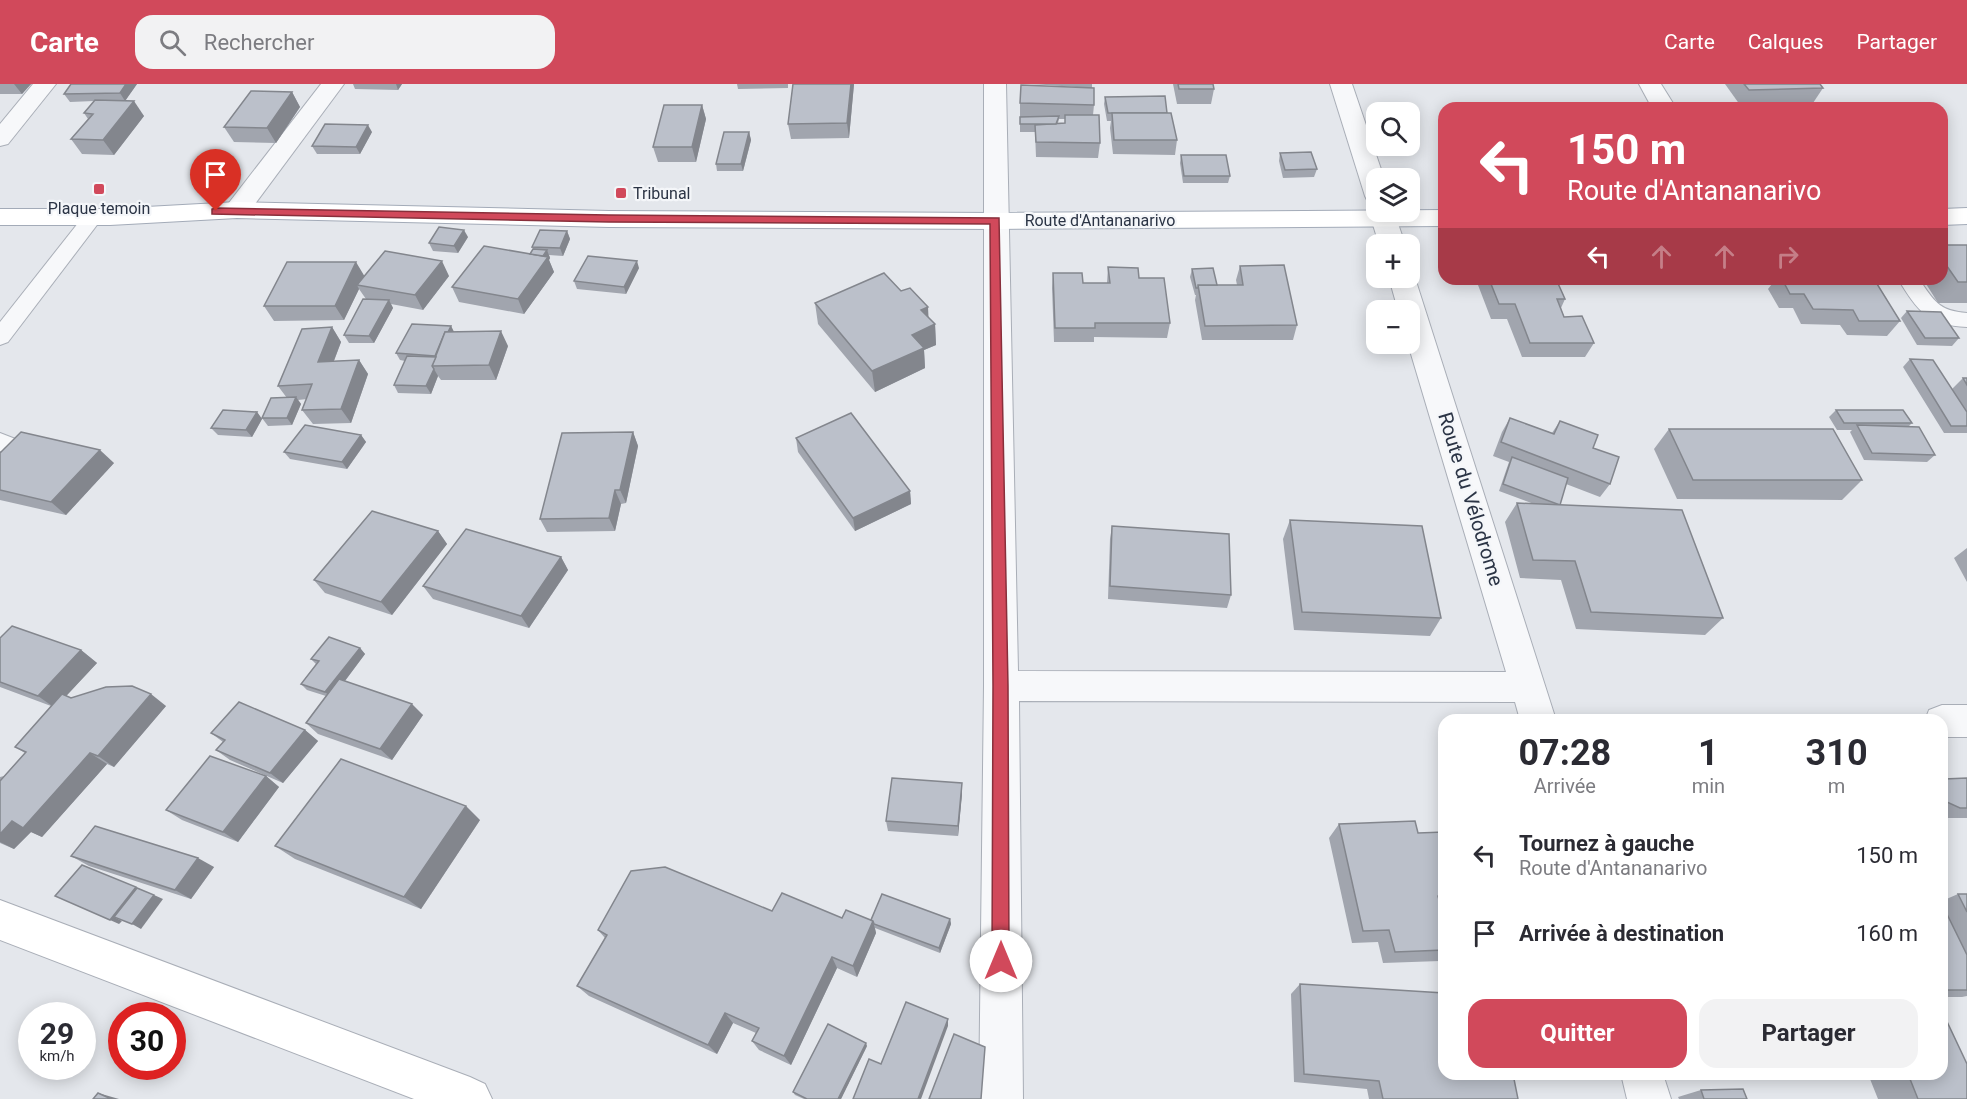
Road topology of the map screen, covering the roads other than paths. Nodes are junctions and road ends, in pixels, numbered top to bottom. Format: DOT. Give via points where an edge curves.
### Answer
graph roads {
  1 [pos="45,84"];
  2 [pos="333,84"];
  3 [pos="995,84"];
  4 [pos="1341,84"];
  5 [pos="1650,84"];
  6 [pos="1660,102"];
  7 [pos="0,139"];
  8 [pos="1368,168"];
  9 [pos="1366,208"];
  10 [pos="237,210"];
  11 [pos="1420,214"];
  12 [pos="1967,216"];
  13 [pos="0,217"];
  14 [pos="93,217"];
  15 [pos="1438,217"];
  16 [pos="1948,217"];
  17 [pos="995,220"];
  18 [pos="1912,285"];
  19 [pos="1405,288"];
  20 [pos="1967,320"];
  21 [pos="0,337"];
  22 [pos="1000,686"];
  23 [pos="1529,687"];
  24 [pos="1536,714"];
  25 [pos="1948,721"];
  26 [pos="1967,721"];
  27 [pos="0,920"];
  28 [pos="1644,1080"];
  29 [pos="470,1099"];
  30 [pos="1001,1099"];
  31 [pos="1649,1099"];
  1 -- 7 [label="street"];
  2 -- 10 [label="street"];
  3 -- 17 [label="street"];
  4 -- 8 [label="street"];
  5 -- 6 [label="street"];
  9 -- 17 [label="main road, Route d'Antananarivo"];
  10 -- 14 [label="main road, Route d'Antananarivo"];
  10 -- 17 [label="main road, Route d'Antananarivo" via="609,219"];
  11 -- 15 [label="main road, Route d'Antananarivo"];
  12 -- 16 [label="main road"];
  13 -- 14 [label="main road, Route d'Antananarivo"];
  14 -- 21 [label="lane"];
  17 -- 22 [label="street"];
  18 -- 20 [label="lane" via="1929,310 1946,320"];
  19 -- 23 [label="street, Route du Vélodrome"];
  22 -- 23 [label="street"];
  22 -- 30 [label="street"];
  23 -- 24 [label="street, Route du Vélodrome"];
  25 -- 26 [label="street"];
  27 -- 29 [label="main road"];
  28 -- 31 [label="street"];
}
